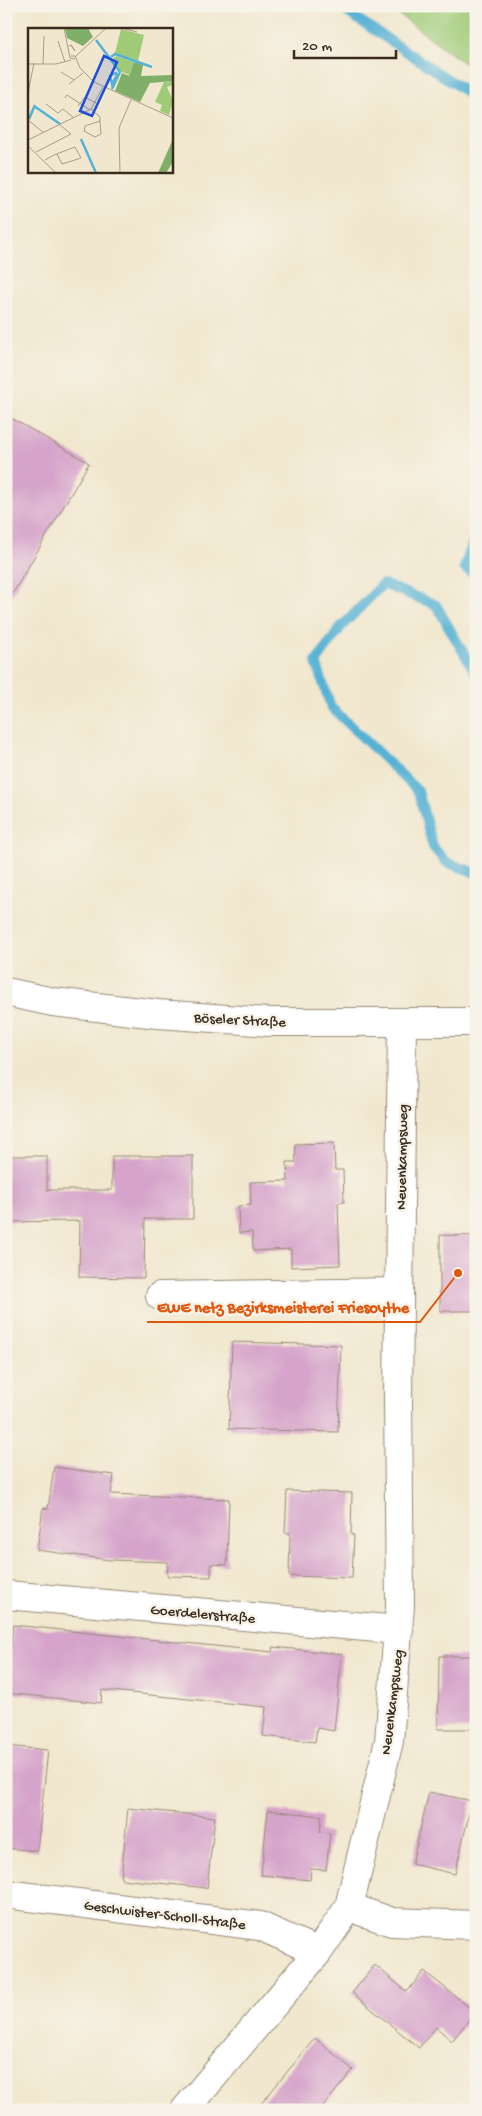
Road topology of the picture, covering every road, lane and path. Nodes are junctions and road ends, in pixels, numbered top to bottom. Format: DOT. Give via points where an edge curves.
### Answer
graph roads {
  1 [pos="6,992"];
  2 [pos="402,1022"];
  3 [pos="476,1022"];
  4 [pos="399,1292"];
  5 [pos="160,1296"];
  6 [pos="6,1594"];
  7 [pos="399,1630"];
  8 [pos="6,1894"];
  9 [pos="349,1907"];
  10 [pos="476,1925"];
  11 [pos="318,1952"];
  12 [pos="185,2110"];
  1 -- 2 [label="street, Böseler Straße" via="53,1002 158,1014 268,1022"];
  2 -- 3 [label="street, Böseler Straße"];
  2 -- 4 [label="street, Neuenkampsweg"];
  4 -- 5 [label="street"];
  4 -- 7 [label="street, Neuenkampsweg"];
  6 -- 7 [label="street, Goerdelerstraße"];
  7 -- 9 [label="street, Neuenkampsweg" via="389,1741"];
  8 -- 11 [label="street, Geschwister-Scholl-Straße" via="260,1926"];
  9 -- 10 [label="street" via="392,1922"];
  9 -- 11 [label="street, Neuenkampsweg"];
  11 -- 12 [label="street, Neuenkampsweg"];
}
